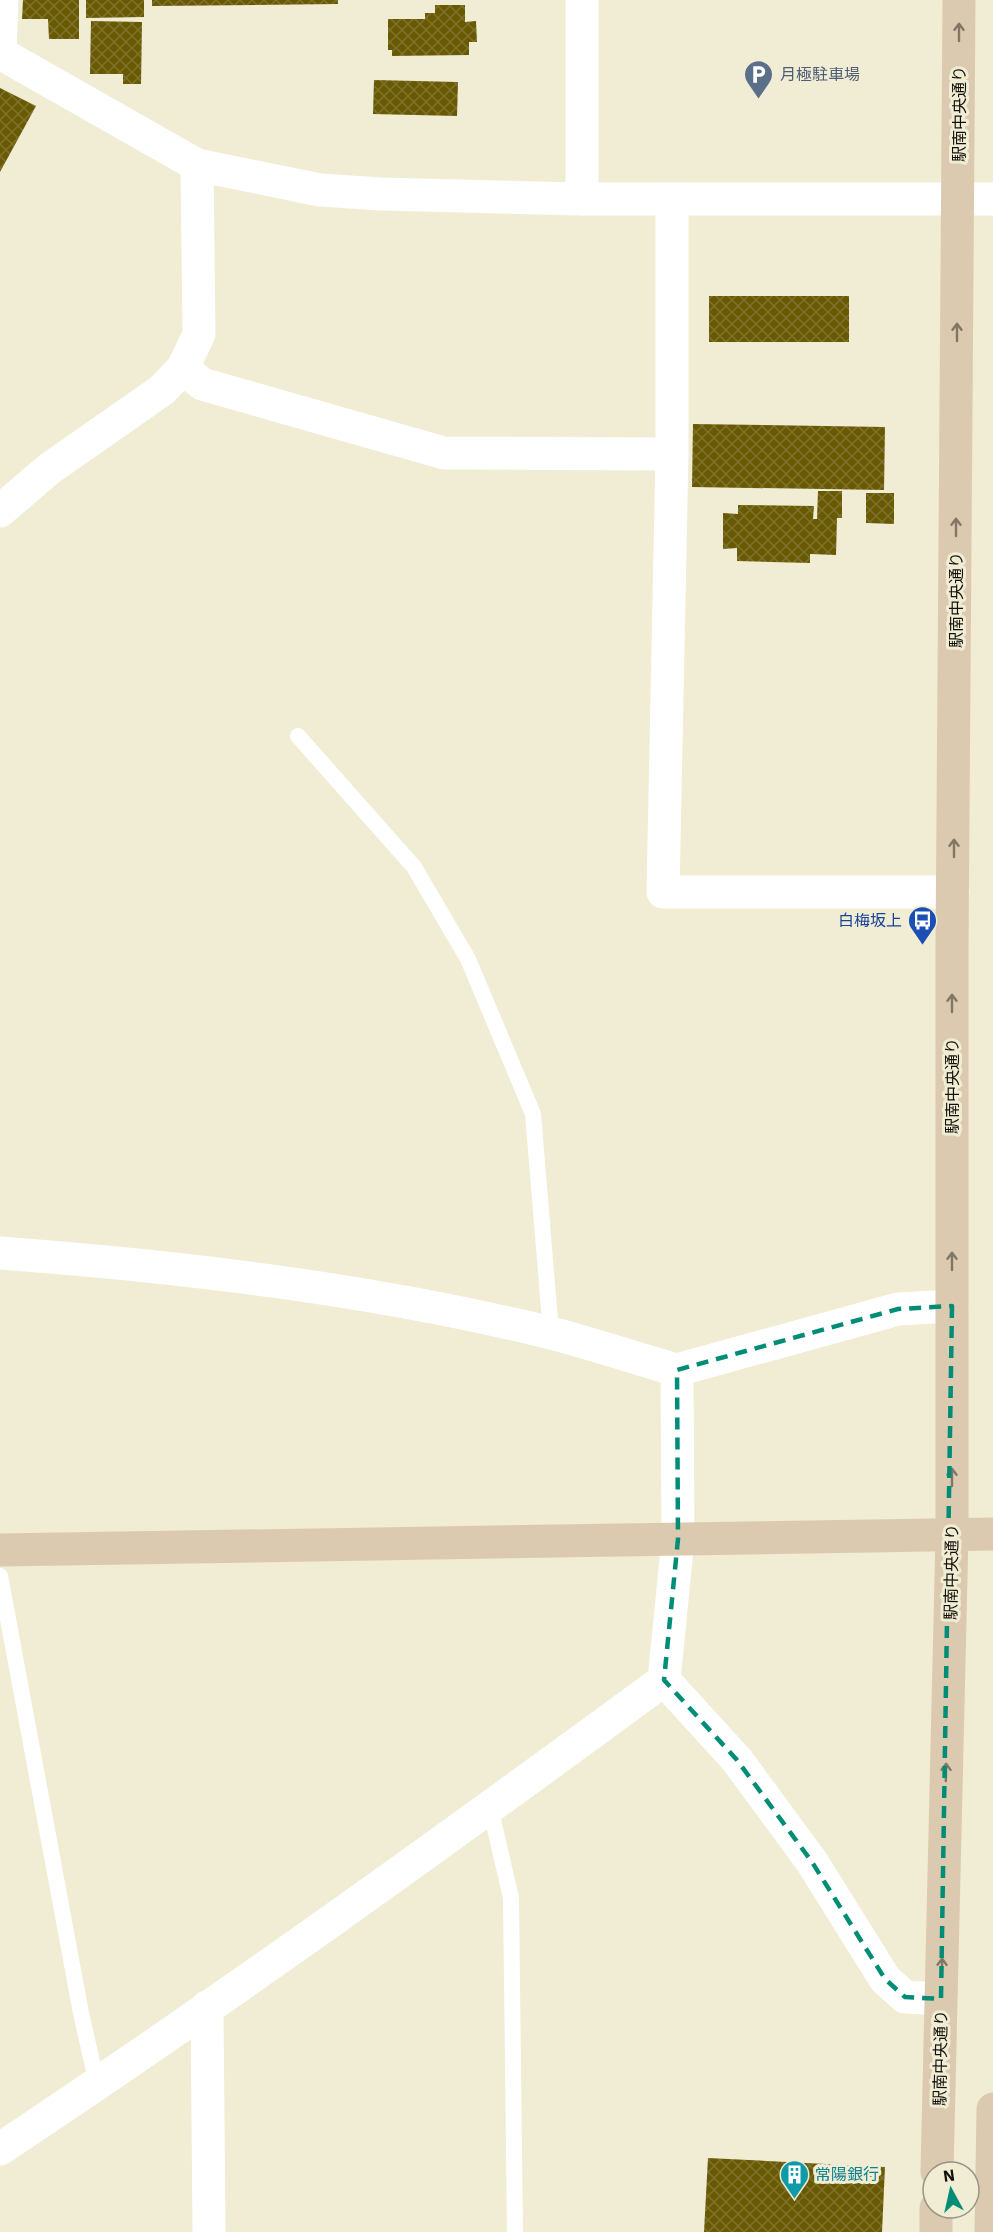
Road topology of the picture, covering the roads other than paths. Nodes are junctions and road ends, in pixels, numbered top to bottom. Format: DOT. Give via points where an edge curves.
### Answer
graph roads {
  1 [pos="2,0"];
  2 [pos="582,0"];
  3 [pos="959,0"];
  4 [pos="0,53"];
  5 [pos="198,165"];
  6 [pos="582,199"];
  7 [pos="672,199"];
  8 [pos="993,199"];
  9 [pos="958,200"];
  10 [pos="183,368"];
  11 [pos="672,454"];
  12 [pos="0,511"];
  13 [pos="298,736"];
  14 [pos="953,892"];
  15 [pos="0,1253"];
  16 [pos="952,1306"];
  17 [pos="551,1333"];
  18 [pos="677,1370"];
  19 [pos="993,1534"];
  20 [pos="952,1535"];
  21 [pos="678,1539"];
  22 [pos="0,1550"];
  23 [pos="0,1576"];
  24 [pos="664,1680"];
  25 [pos="490,1807"];
  26 [pos="941,1999"];
  27 [pos="207,2007"];
  28 [pos="97,2084"];
  29 [pos="993,2109"];
  30 [pos="0,2149"];
  31 [pos="937,2160"];
  32 [pos="209,2232"];
  33 [pos="515,2232"];
  34 [pos="991,2232"];
  1 -- 4 [label="street"];
  2 -- 6 [label="street"];
  9 -- 3 [label="street, 駅南中央通り, one-way"];
  4 -- 5 [label="street"];
  5 -- 6 [label="street" via="320,190"];
  5 -- 10 [label="street" via="199,334"];
  6 -- 7 [label="street"];
  7 -- 9 [label="street"];
  7 -- 11 [label="street"];
  8 -- 9 [label="street"];
  14 -- 9 [label="street, 駅南中央通り, one-way"];
  10 -- 11 [label="street" via="202,384 444,453"];
  10 -- 12 [label="street" via="162,390 49,470"];
  11 -- 14 [label="street" via="663,892"];
  13 -- 17 [label="lane" via="414,867 468,959 534,1114"];
  16 -- 14 [label="street, 駅南中央通り, one-way"];
  15 -- 17 [label="street" via="123,1262 342,1291"];
  16 -- 18 [label="street" via="898,1309"];
  20 -- 16 [label="street, 駅南中央通り, one-way"];
  17 -- 18 [label="street"];
  18 -- 21 [label="street"];
  19 -- 20 [label="street"];
  20 -- 21 [label="street"];
  26 -- 20 [label="street, 駅南中央通り, one-way"];
  21 -- 22 [label="street"];
  21 -- 24 [label="street"];
  23 -- 28 [label="lane"];
  24 -- 25 [label="street"];
  24 -- 26 [label="street" via="744,1769 812,1862 885,1979 904,1997"];
  25 -- 27 [label="street"];
  25 -- 33 [label="lane" via="511,1898"];
  26 -- 31 [label="street, 駅南中央通り"];
  27 -- 28 [label="street"];
  27 -- 32 [label="street"];
  28 -- 30 [label="street"];
  29 -- 34 [label="street"];
}
